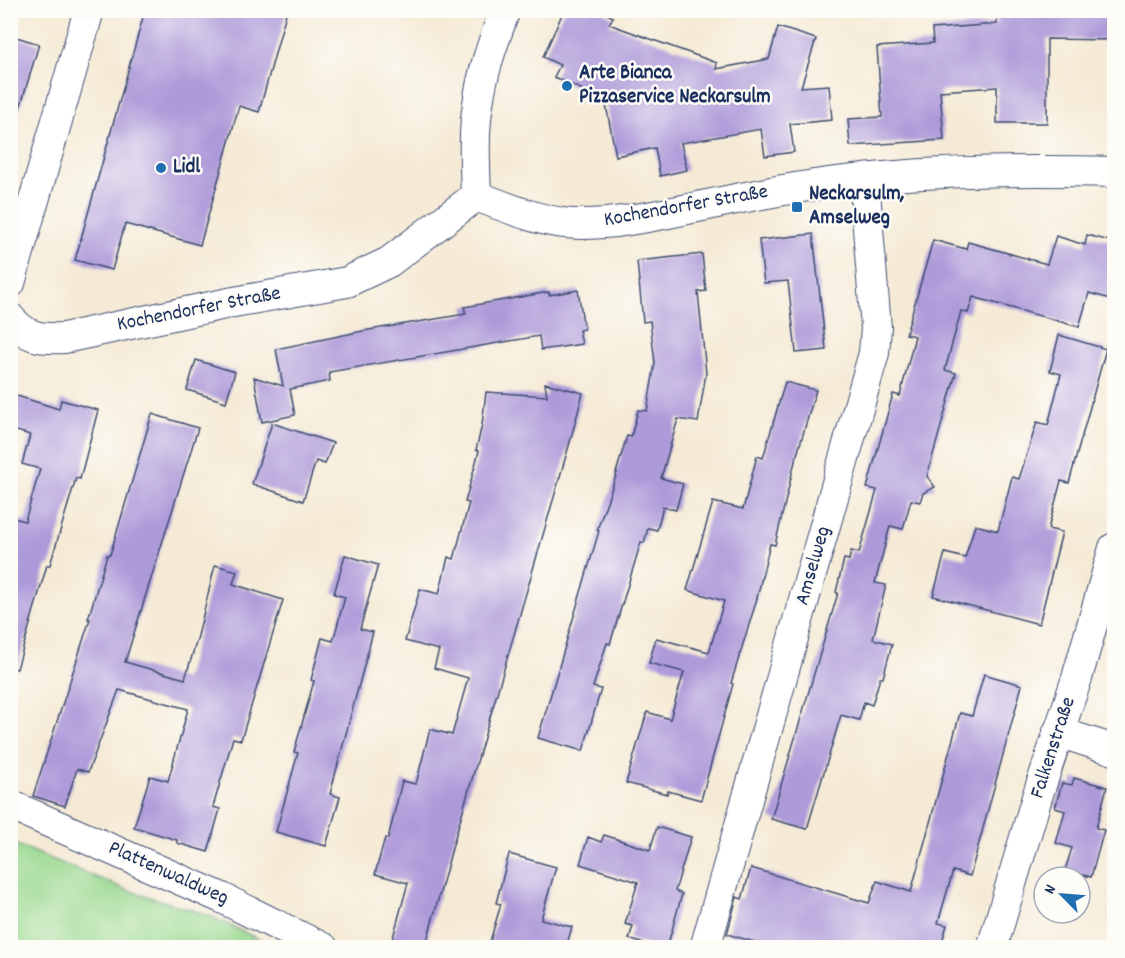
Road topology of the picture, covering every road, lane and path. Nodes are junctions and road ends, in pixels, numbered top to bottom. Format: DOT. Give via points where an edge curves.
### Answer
graph roads {
  1 [pos="89,10"];
  2 [pos="506,10"];
  3 [pos="1114,172"];
  4 [pos="864,179"];
  5 [pos="476,196"];
  6 [pos="10,283"];
  7 [pos="15,333"];
  8 [pos="1114,548"];
  9 [pos="1058,732"];
  10 [pos="1114,750"];
  11 [pos="10,804"];
  12 [pos="323,948"];
  13 [pos="705,948"];
  14 [pos="992,948"];
  1 -- 6 [label="street"];
  2 -- 5 [label="street" via="478,102"];
  3 -- 4 [label="street, Kochendorfer Straße" via="935,173"];
  4 -- 5 [label="street, Kochendorfer Straße" via="591,223 546,220"];
  4 -- 13 [label="street, Amselweg" via="876,328 874,353"];
  5 -- 7 [label="street, Kochendorfer Straße" via="389,262 347,282 64,338 43,339"];
  8 -- 9 [label="street, Falkenstraße"];
  9 -- 10 [label="street"];
  9 -- 14 [label="street, Falkenstraße"];
  11 -- 12 [label="street, Plattenwaldweg" via="222,898"];
}
